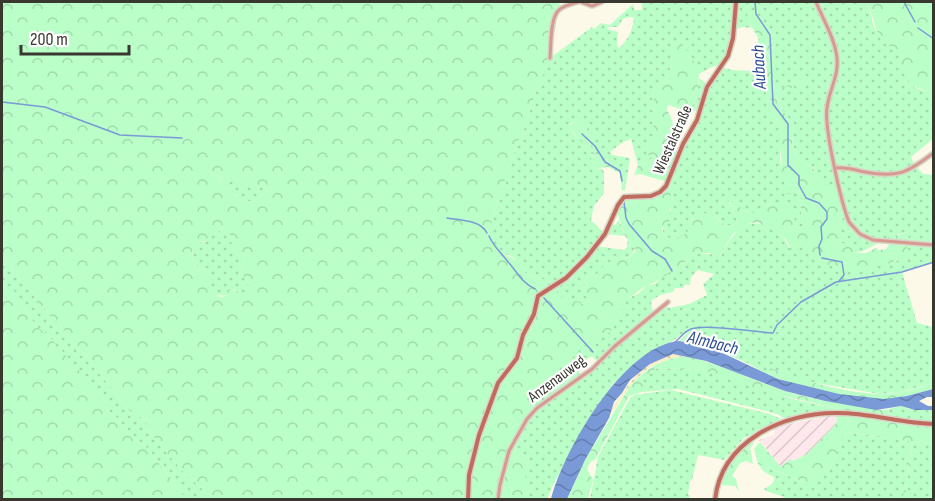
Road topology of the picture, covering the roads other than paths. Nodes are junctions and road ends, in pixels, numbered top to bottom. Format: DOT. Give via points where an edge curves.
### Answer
graph roads {
  1 [pos="579,2"];
  2 [pos="602,2"];
  3 [pos="736,2"];
  4 [pos="816,2"];
  5 [pos="550,58"];
  6 [pos="933,154"];
  7 [pos="836,168"];
  8 [pos="933,245"];
  9 [pos="668,302"];
  10 [pos="933,424"];
  11 [pos="468,500"];
  12 [pos="498,500"];
  13 [pos="715,500"];
  1 -- 2 [label="street" via="592,6"];
  1 -- 5 [label="street" via="556,13"];
  3 -- 11 [label="street, Wiestalstraße" via="734,38 728,56 707,87 697,120 666,186 651,196 624,197 592,252 566,278 538,296 517,358 498,383 479,435 469,474"];
  4 -- 7 [label="street" via="837,59 838,71 826,116"];
  6 -- 7 [label="street" via="899,173"];
  7 -- 8 [label="street" via="848,217 860,234 873,240"];
  9 -- 12 [label="street, Anzenauweg" via="592,369 527,418 509,451"];
  10 -- 13 [label="street" via="841,413 787,421 754,437 732,455 720,475"];
}
